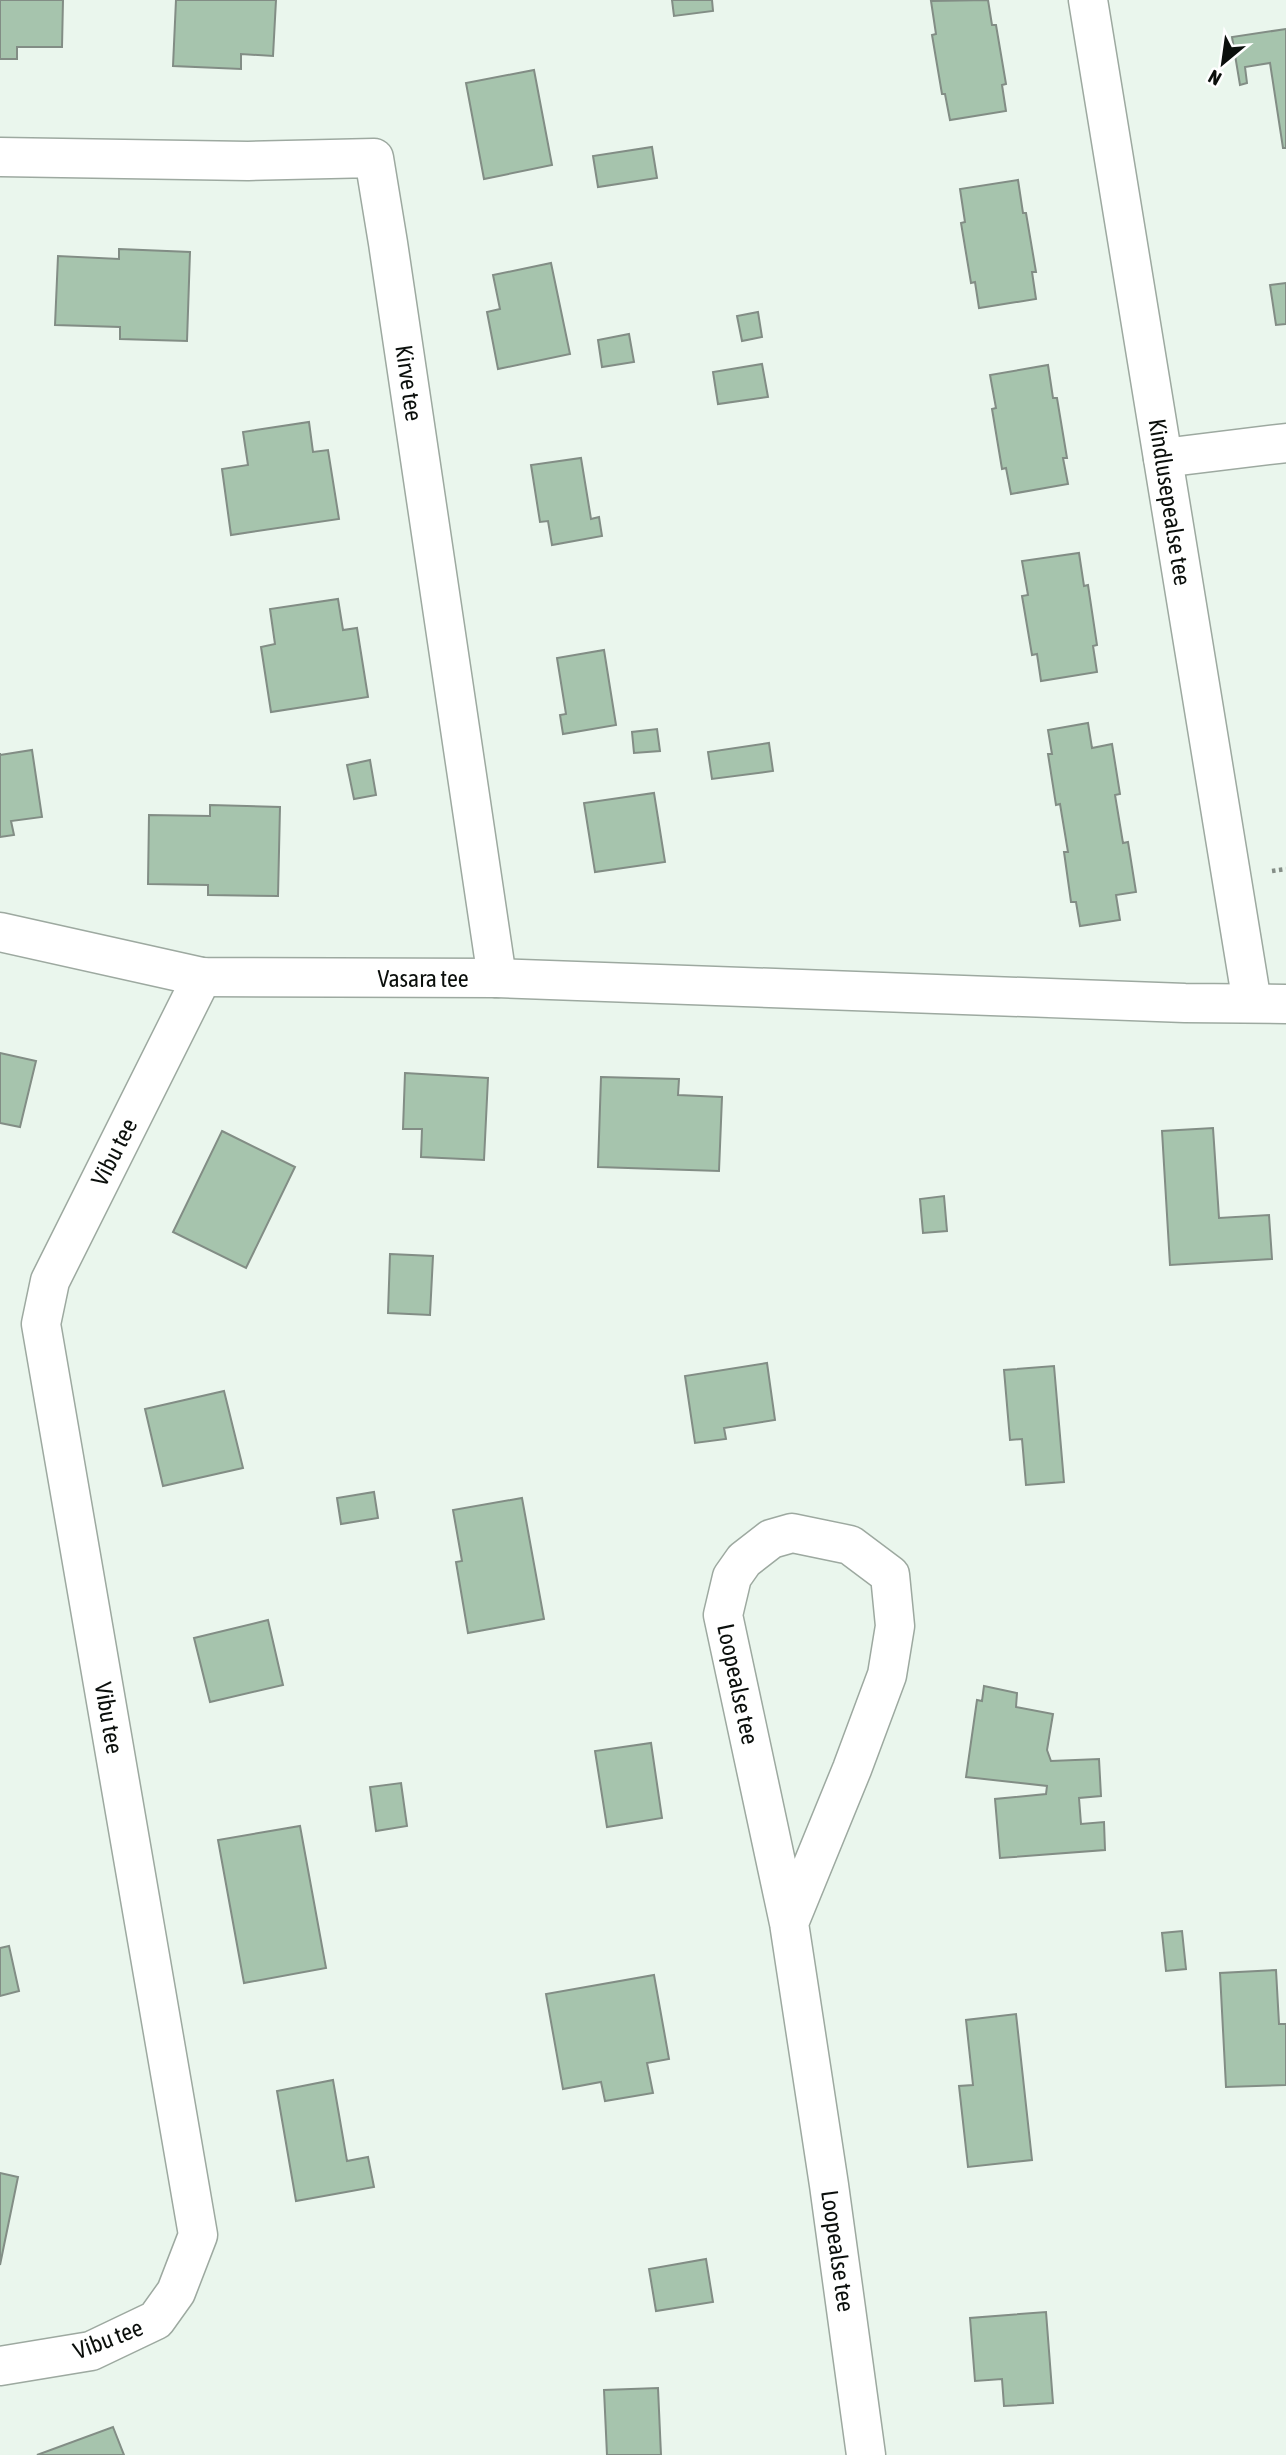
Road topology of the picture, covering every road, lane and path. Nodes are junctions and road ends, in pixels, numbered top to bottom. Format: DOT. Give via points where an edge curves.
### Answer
graph roads {
  1 [pos="1088,0"];
  2 [pos="0,157"];
  3 [pos="1286,443"];
  4 [pos="1163,458"];
  5 [pos="1286,869"];
  6 [pos="1272,871"];
  7 [pos="0,932"];
  8 [pos="202,977"];
  9 [pos="497,978"];
  10 [pos="1269,1003"];
  11 [pos="789,1923"];
  12 [pos="0,2366"];
  13 [pos="866,2455"];
  1 -- 4 [label="street, Kindlusepealse tee"];
  2 -- 9 [label="street, Kirve tee" via="374,158"];
  3 -- 4 [label="street"];
  4 -- 10 [label="street, Kindlusepealse tee"];
  5 -- 6 [label="path"];
  7 -- 8 [label="street, Vasara tee"];
  8 -- 9 [label="street, Vasara tee"];
  8 -- 12 [label="street, Vibu tee" via="50,1281 41,1324 198,2235 176,2292 156,2320 91,2351"];
  9 -- 10 [label="street, Vasara tee"];
  11 -- 11 [label="street, Loopealse tee" via="887,1675 895,1626 890,1575 850,1545 792,1533 771,1539 744,1560 732,1577 723,1615"];
  11 -- 13 [label="street, Loopealse tee"];
}
